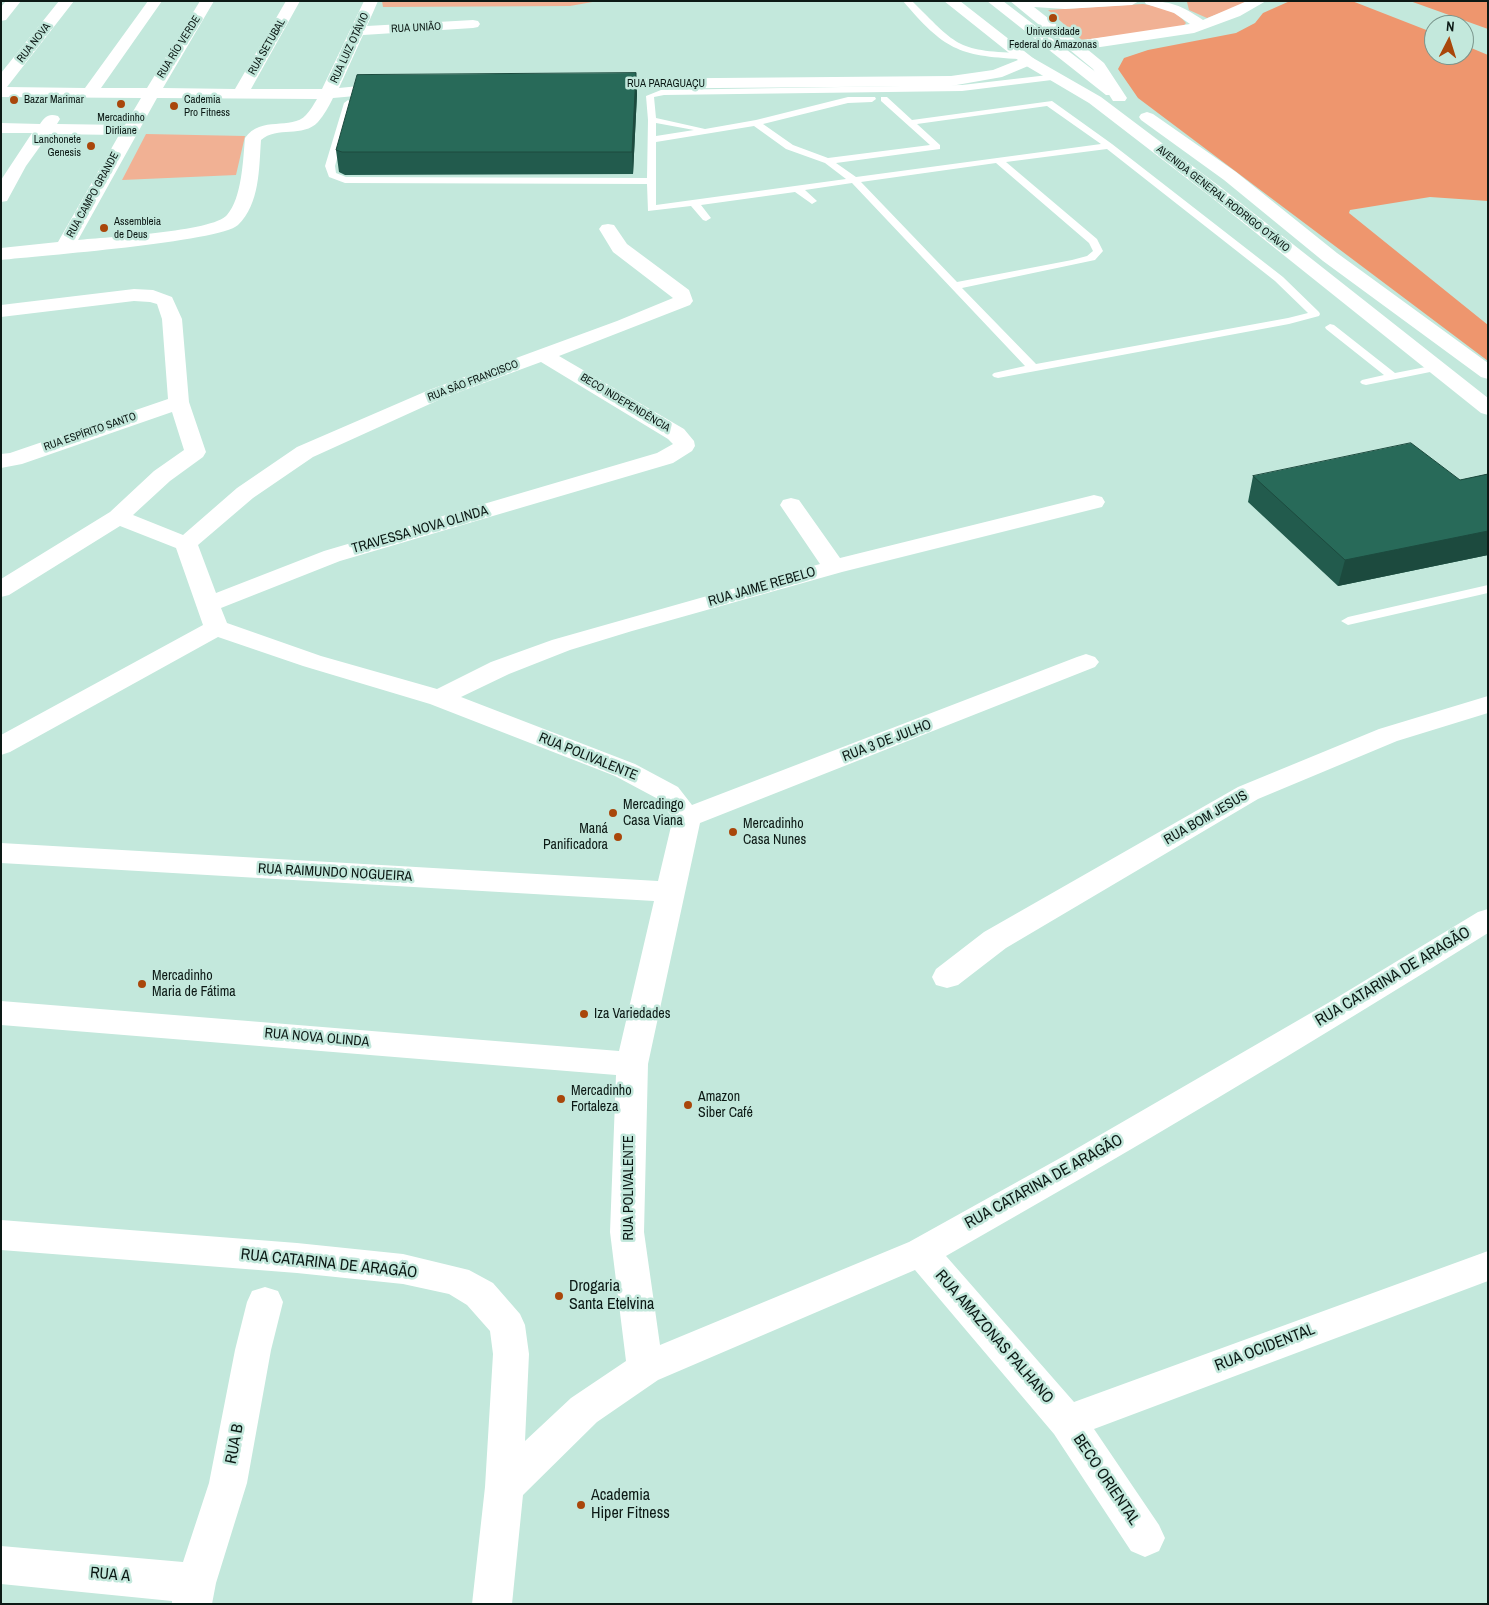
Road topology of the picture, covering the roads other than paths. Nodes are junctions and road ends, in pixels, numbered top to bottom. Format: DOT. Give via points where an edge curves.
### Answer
graph roads {
  1 [pos="14,1"];
  2 [pos="67,1"];
  3 [pos="155,1"];
  4 [pos="207,1"];
  5 [pos="293,1"];
  6 [pos="371,1"];
  7 [pos="907,1"];
  8 [pos="951,1"];
  9 [pos="970,1"];
  10 [pos="994,1"];
  11 [pos="1132,1"];
  12 [pos="1151,1"];
  13 [pos="1259,1"];
  14 [pos="1017,2"];
  15 [pos="1180,6"];
  16 [pos="1,17"];
  17 [pos="473,24"];
  18 [pos="1202,26"];
  19 [pos="359,31"];
  20 [pos="1112,42"];
  21 [pos="1074,46"];
  22 [pos="1054,48"];
  23 [pos="1024,59"];
  24 [pos="1099,66"];
  25 [pos="1060,79"];
  26 [pos="1,84"];
  27 [pos="583,84"];
  28 [pos="403,87"];
  29 [pos="798,90"];
  30 [pos="1,92"];
  31 [pos="73,92"];
  32 [pos="90,92"];
  33 [pos="151,92"];
  34 [pos="240,94"];
  35 [pos="328,94"];
  36 [pos="923,98"];
  37 [pos="1119,98"];
  38 [pos="348,103"];
  39 [pos="806,110"];
  40 [pos="652,120"];
  41 [pos="756,123"];
  42 [pos="909,123"];
  43 [pos="1,128"];
  44 [pos="45,128"];
  45 [pos="130,130"];
  46 [pos="712,131"];
  47 [pos="651,140"];
  48 [pos="1109,146"];
  49 [pos="949,156"];
  50 [pos="998,160"];
  51 [pos="828,161"];
  52 [pos="854,180"];
  53 [pos="651,182"];
  54 [pos="797,188"];
  55 [pos="1,197"];
  56 [pos="812,202"];
  57 [pos="694,203"];
  58 [pos="706,218"];
  59 [pos="608,229"];
  60 [pos="65,247"];
  61 [pos="1,254"];
  62 [pos="955,286"];
  63 [pos="1,311"];
  64 [pos="1330,327"];
  65 [pos="542,354"];
  66 [pos="1033,368"];
  67 [pos="1436,368"];
  68 [pos="1488,373"];
  69 [pos="998,375"];
  70 [pos="1393,377"];
  71 [pos="1366,382"];
  72 [pos="179,402"];
  73 [pos="1488,409"];
  74 [pos="1,461"];
  75 [pos="637,466"];
  76 [pos="1094,502"];
  77 [pos="791,505"];
  78 [pos="118,516"];
  79 [pos="186,544"];
  80 [pos="834,567"];
  81 [pos="1488,589"];
  82 [pos="1,590"];
  83 [pos="212,617"];
  84 [pos="1348,621"];
  85 [pos="1086,662"];
  86 [pos="439,698"];
  87 [pos="1485,708"];
  88 [pos="1,746"];
  89 [pos="686,817"];
  90 [pos="1,853"];
  91 [pos="669,892"];
  92 [pos="1488,919"];
  93 [pos="947,977"];
  94 [pos="1,1013"];
  95 [pos="632,1064"];
  96 [pos="1,1235"];
  97 [pos="921,1252"];
  98 [pos="1476,1270"];
  99 [pos="265,1302"];
  100 [pos="645,1368"];
  101 [pos="1067,1422"];
  102 [pos="504,1487"];
  103 [pos="1145,1538"];
  104 [pos="1,1565"];
  105 [pos="194,1593"];
  106 [pos="492,1604"];
  1 -- 16 [label="street"];
  2 -- 26 [label="street, RUA NOVA"];
  3 -- 32 [label="street"];
  4 -- 33 [label="street, RUA RÍO VERDE"];
  5 -- 34 [label="street, RUA SETUBAL"];
  6 -- 19 [label="street, RUA LUIZ OTÁVIO"];
  7 -- 23 [label="lane" via="953,44 970,51"];
  8 -- 23 [label="street, AVENIDA GENERAL RODRIGO OTÁVIO"];
  9 -- 22 [label="street" via="1028,46"];
  10 -- 22 [label="street, AVENIDA GENERAL RODRIGO OTÁVIO"];
  11 -- 14 [label="street" via="1065,5"];
  12 -- 15 [label="street"];
  13 -- 18 [label="street"];
  14 -- 21 [label="street, AVENIDA GENERAL RODRIGO OTÁVIO"];
  15 -- 18 [label="street"];
  17 -- 19 [label="street, RUA UNIÃO"];
  18 -- 20 [label="street"];
  19 -- 35 [label="street, RUA LUIZ OTÁVIO"];
  20 -- 21 [label="street"];
  20 -- 24 [label="street"];
  21 -- 22 [label="street"];
  21 -- 24 [label="street, AVENIDA GENERAL RODRIGO OTÁVIO"];
  22 -- 37 [label="street, AVENIDA GENERAL RODRIGO OTÁVIO"];
  23 -- 25 [label="street, AVENIDA GENERAL RODRIGO OTÁVIO"];
  23 -- 27 [label="street, RUA PARAGUAÇU" via="996,74 952,81"];
  24 -- 37 [label="street, AVENIDA GENERAL RODRIGO OTÁVIO"];
  25 -- 29 [label="lane" via="968,88"];
  25 -- 36 [label="lane" via="1028,87"];
  25 -- 67 [label="street, AVENIDA GENERAL RODRIGO OTÁVIO" via="1133,129"];
  28 -- 35 [label="street"];
  29 -- 39 [label="lane"];
  29 -- 40 [label="lane" via="664,92 650,96"];
  30 -- 31 [label="street"];
  31 -- 32 [label="street"];
  31 -- 44 [label="street"];
  32 -- 33 [label="street"];
  33 -- 34 [label="street"];
  33 -- 45 [label="street, RUA CAMPO GRANDE"];
  34 -- 35 [label="street"];
  35 -- 60 [label="street, RUA LUIZ OTÁVIO" via="309,122 269,128 253,138 245,201 229,224 197,233"];
  37 -- 68 [label="street, AVENIDA GENERAL RODRIGO OTÁVIO" via="1230,176 1330,257"];
  38 -- 53 [label="lane" via="330,166 332,175 344,180"];
  39 -- 41 [label="lane"];
  39 -- 42 [label="lane" via="848,100 889,99"];
  40 -- 46 [label="lane"];
  40 -- 47 [label="lane"];
  41 -- 46 [label="lane"];
  41 -- 51 [label="lane" via="781,145"];
  42 -- 48 [label="lane" via="1049,103"];
  42 -- 49 [label="lane"];
  43 -- 44 [label="street"];
  44 -- 45 [label="street"];
  44 -- 55 [label="street" via="26,150"];
  45 -- 60 [label="street, RUA CAMPO GRANDE"];
  46 -- 47 [label="lane"];
  47 -- 53 [label="lane"];
  48 -- 50 [label="lane"];
  48 -- 66 [label="lane" via="1279,280 1315,314"];
  49 -- 50 [label="lane"];
  49 -- 51 [label="lane"];
  49 -- 52 [label="lane"];
  50 -- 62 [label="lane" via="1093,241 1098,251 1091,258 1073,263"];
  51 -- 52 [label="lane"];
  52 -- 54 [label="lane"];
  52 -- 62 [label="lane"];
  53 -- 57 [label="lane" via="651,209"];
  54 -- 56 [label="lane"];
  54 -- 57 [label="lane"];
  57 -- 58 [label="lane"];
  59 -- 65 [label="street, RUA SÃO FRANCISCO" via="620,248 682,294 683,301"];
  60 -- 61 [label="street"];
  62 -- 66 [label="lane"];
  63 -- 72 [label="street" via="134,295 161,298 172,319"];
  64 -- 70 [label="lane"];
  65 -- 75 [label="street, BECO INDEPENDÊNCIA" via="683,440 684,446 679,451"];
  65 -- 79 [label="street, RUA SÃO FRANCISCO" via="436,394 305,452 246,493"];
  66 -- 69 [label="lane"];
  67 -- 70 [label="lane"];
  67 -- 73 [label="street, AVENIDA GENERAL RODRIGO OTÁVIO"];
  70 -- 71 [label="lane"];
  72 -- 74 [label="street, RUA ESPÍRITO SANTO"];
  72 -- 78 [label="street" via="195,452 162,476"];
  75 -- 83 [label="street, TRAVESSA NOVA OLINDA" via="332,556"];
  76 -- 80 [label="street, RUA JAIME REBELO"];
  77 -- 80 [label="street"];
  78 -- 79 [label="street"];
  78 -- 82 [label="street"];
  79 -- 83 [label="street"];
  80 -- 86 [label="street, RUA JAIME REBELO" via="561,645 500,668"];
  81 -- 84 [label="lane"];
  83 -- 86 [label="street, RUA POLIVALENTE" via="312,661"];
  83 -- 88 [label="street, TRAVESSA NOVA OLINDA"];
  85 -- 89 [label="street, RUA 3 DE JULHO" via="871,748"];
  86 -- 89 [label="street, RUA POLIVALENTE" via="625,770 668,793"];
  87 -- 93 [label="street, RUA BOM JESUS" via="1388,735 1248,793 995,940"];
  89 -- 91 [label="street, RUA POLIVALENTE"];
  90 -- 91 [label="street, RUA RAIMUNDO NOGUEIRA"];
  91 -- 95 [label="street, RUA POLIVALENTE"];
  92 -- 97 [label="street, RUA CATARINA DE ARAGÃO" via="1340,1011"];
  94 -- 95 [label="street, RUA NOVA OLINDA"];
  95 -- 100 [label="street, RUA POLIVALENTE" via="627,1232"];
  96 -- 102 [label="street, RUA CATARINA DE ARAGÃO" via="297,1258 403,1269 457,1281 480,1294 507,1325 511,1354"];
  97 -- 100 [label="street, RUA CATARINA DE ARAGÃO"];
  97 -- 101 [label="street, RUA AMAZONAS PALHANO"];
  98 -- 101 [label="street, RUA OCIDENTAL"];
  99 -- 105 [label="street, RUA B" via="252,1350 228,1483"];
  100 -- 102 [label="street, RUA CATARINA DE ARAGÃO" via="584,1410"];
  101 -- 103 [label="street, BECO ORIENTAL"];
  102 -- 106 [label="street, RUA CATARINA DE ARAGÃO"];
  104 -- 105 [label="street, RUA A"];
}
